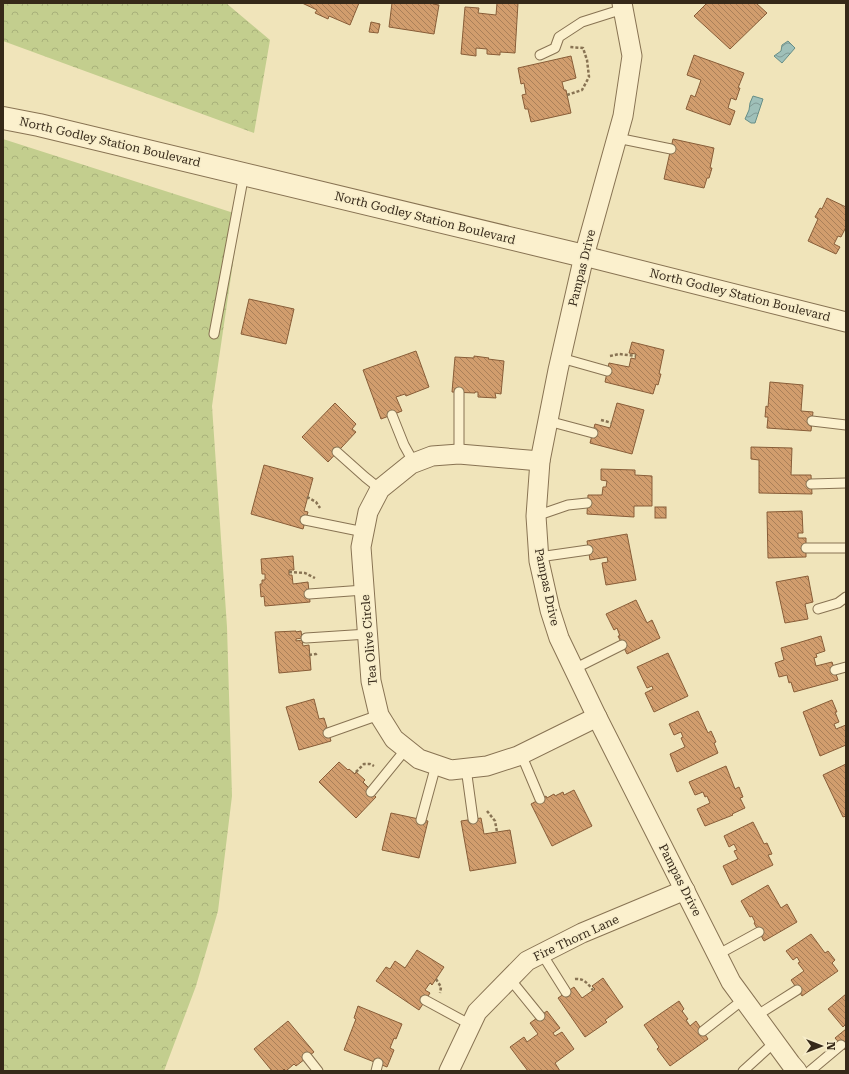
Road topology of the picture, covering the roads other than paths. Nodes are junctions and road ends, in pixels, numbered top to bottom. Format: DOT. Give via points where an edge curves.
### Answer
graph roads {
  1 [pos="622,6"];
  2 [pos="540,55"];
  3 [pos="3,118"];
  4 [pos="616,138"];
  5 [pos="671,149"];
  6 [pos="244,174"];
  7 [pos="584,256"];
  8 [pos="846,322"];
  9 [pos="214,334"];
  10 [pos="561,358"];
  11 [pos="607,371"];
  12 [pos="459,392"];
  13 [pos="392,415"];
  14 [pos="548,421"];
  15 [pos="812,421"];
  16 [pos="846,425"];
  17 [pos="593,433"];
  18 [pos="338,452"];
  19 [pos="459,454"];
  20 [pos="540,461"];
  21 [pos="414,463"];
  22 [pos="846,482"];
  23 [pos="811,484"];
  24 [pos="380,489"];
  25 [pos="587,503"];
  26 [pos="536,516"];
  27 [pos="305,520"];
  28 [pos="364,532"];
  29 [pos="806,548"];
  30 [pos="846,548"];
  31 [pos="588,550"];
  32 [pos="539,557"];
  33 [pos="364,590"];
  34 [pos="309,594"];
  35 [pos="846,597"];
  36 [pos="818,609"];
  37 [pos="368,634"];
  38 [pos="306,638"];
  39 [pos="622,645"];
  40 [pos="846,668"];
  41 [pos="574,669"];
  42 [pos="835,670"];
  43 [pos="379,715"];
  44 [pos="597,717"];
  45 [pos="328,733"];
  46 [pos="406,749"];
  47 [pos="521,754"];
  48 [pos="436,765"];
  49 [pos="466,768"];
  50 [pos="371,792"];
  51 [pos="540,799"];
  52 [pos="473,819"];
  53 [pos="421,820"];
  54 [pos="685,890"];
  55 [pos="759,932"];
  56 [pos="542,954"];
  57 [pos="717,955"];
  58 [pos="510,979"];
  59 [pos="797,990"];
  60 [pos="566,992"];
  61 [pos="744,999"];
  62 [pos="425,1000"];
  63 [pos="540,1016"];
  64 [pos="756,1016"];
  65 [pos="471,1025"];
  66 [pos="703,1031"];
  67 [pos="775,1042"];
  68 [pos="841,1045"];
  69 [pos="307,1057"];
  70 [pos="318,1071"];
  71 [pos="449,1071"];
  72 [pos="743,1071"];
  73 [pos="797,1071"];
  74 [pos="810,1071"];
  1 -- 2 [label="lane" via="582,22 559,37 555,48"];
  1 -- 4 [label="street, Pampas Drive" via="632,56 623,116"];
  3 -- 6 [label="street, North Godley Station Boulevard"];
  4 -- 5 [label="lane"];
  4 -- 7 [label="street, Pampas Drive"];
  6 -- 7 [label="street, North Godley Station Boulevard"];
  6 -- 9 [label="lane"];
  7 -- 8 [label="street, North Godley Station Boulevard"];
  7 -- 10 [label="street, Pampas Drive"];
  10 -- 11 [label="lane"];
  10 -- 14 [label="street, Pampas Drive"];
  12 -- 19 [label="lane"];
  13 -- 21 [label="lane"];
  14 -- 17 [label="lane"];
  14 -- 20 [label="street, Pampas Drive"];
  15 -- 16 [label="lane"];
  18 -- 24 [label="lane"];
  19 -- 20 [label="street, Tea Olive Circle"];
  19 -- 21 [label="street, Tea Olive Circle" via="432,456"];
  20 -- 26 [label="street, Pampas Drive"];
  21 -- 24 [label="street, Tea Olive Circle"];
  22 -- 23 [label="lane"];
  24 -- 28 [label="street, Tea Olive Circle" via="368,512"];
  25 -- 26 [label="lane" via="568,505"];
  26 -- 32 [label="street, Pampas Drive"];
  27 -- 28 [label="lane"];
  28 -- 33 [label="street, Tea Olive Circle" via="361,547"];
  29 -- 30 [label="lane"];
  31 -- 32 [label="lane"];
  32 -- 41 [label="street, Pampas Drive" via="550,610 559,638"];
  33 -- 34 [label="lane"];
  33 -- 37 [label="street, Tea Olive Circle"];
  35 -- 36 [label="lane" via="838,603"];
  37 -- 38 [label="lane"];
  37 -- 43 [label="street, Tea Olive Circle" via="371,681"];
  39 -- 41 [label="lane"];
  40 -- 42 [label="lane"];
  41 -- 44 [label="street, Pampas Drive"];
  43 -- 45 [label="lane"];
  43 -- 46 [label="street, Tea Olive Circle" via="394,739"];
  44 -- 47 [label="street, Tea Olive Circle"];
  44 -- 54 [label="street, Pampas Drive"];
  46 -- 48 [label="street, Tea Olive Circle" via="419,759"];
  46 -- 50 [label="lane"];
  47 -- 49 [label="street, Tea Olive Circle" via="487,766"];
  47 -- 51 [label="lane"];
  48 -- 49 [label="street, Tea Olive Circle" via="451,770"];
  48 -- 53 [label="lane"];
  49 -- 52 [label="lane"];
  54 -- 56 [label="street, Fire Thorn Lane"];
  54 -- 57 [label="street, Pampas Drive"];
  55 -- 57 [label="lane"];
  56 -- 58 [label="street, Fire Thorn Lane" via="527,961"];
  56 -- 60 [label="lane"];
  57 -- 61 [label="street, Pampas Drive" via="731,982"];
  58 -- 63 [label="lane"];
  58 -- 65 [label="street, Fire Thorn Lane" via="477,1012"];
  59 -- 64 [label="lane"];
  61 -- 64 [label="street, Pampas Drive"];
  61 -- 66 [label="lane"];
  62 -- 65 [label="lane"];
  64 -- 67 [label="street, Pampas Drive"];
  65 -- 71 [label="street, Fire Thorn Lane"];
  67 -- 72 [label="lane"];
  67 -- 73 [label="street, Pampas Drive"];
  68 -- 74 [label="lane"];
  69 -- 70 [label="lane"];
}
